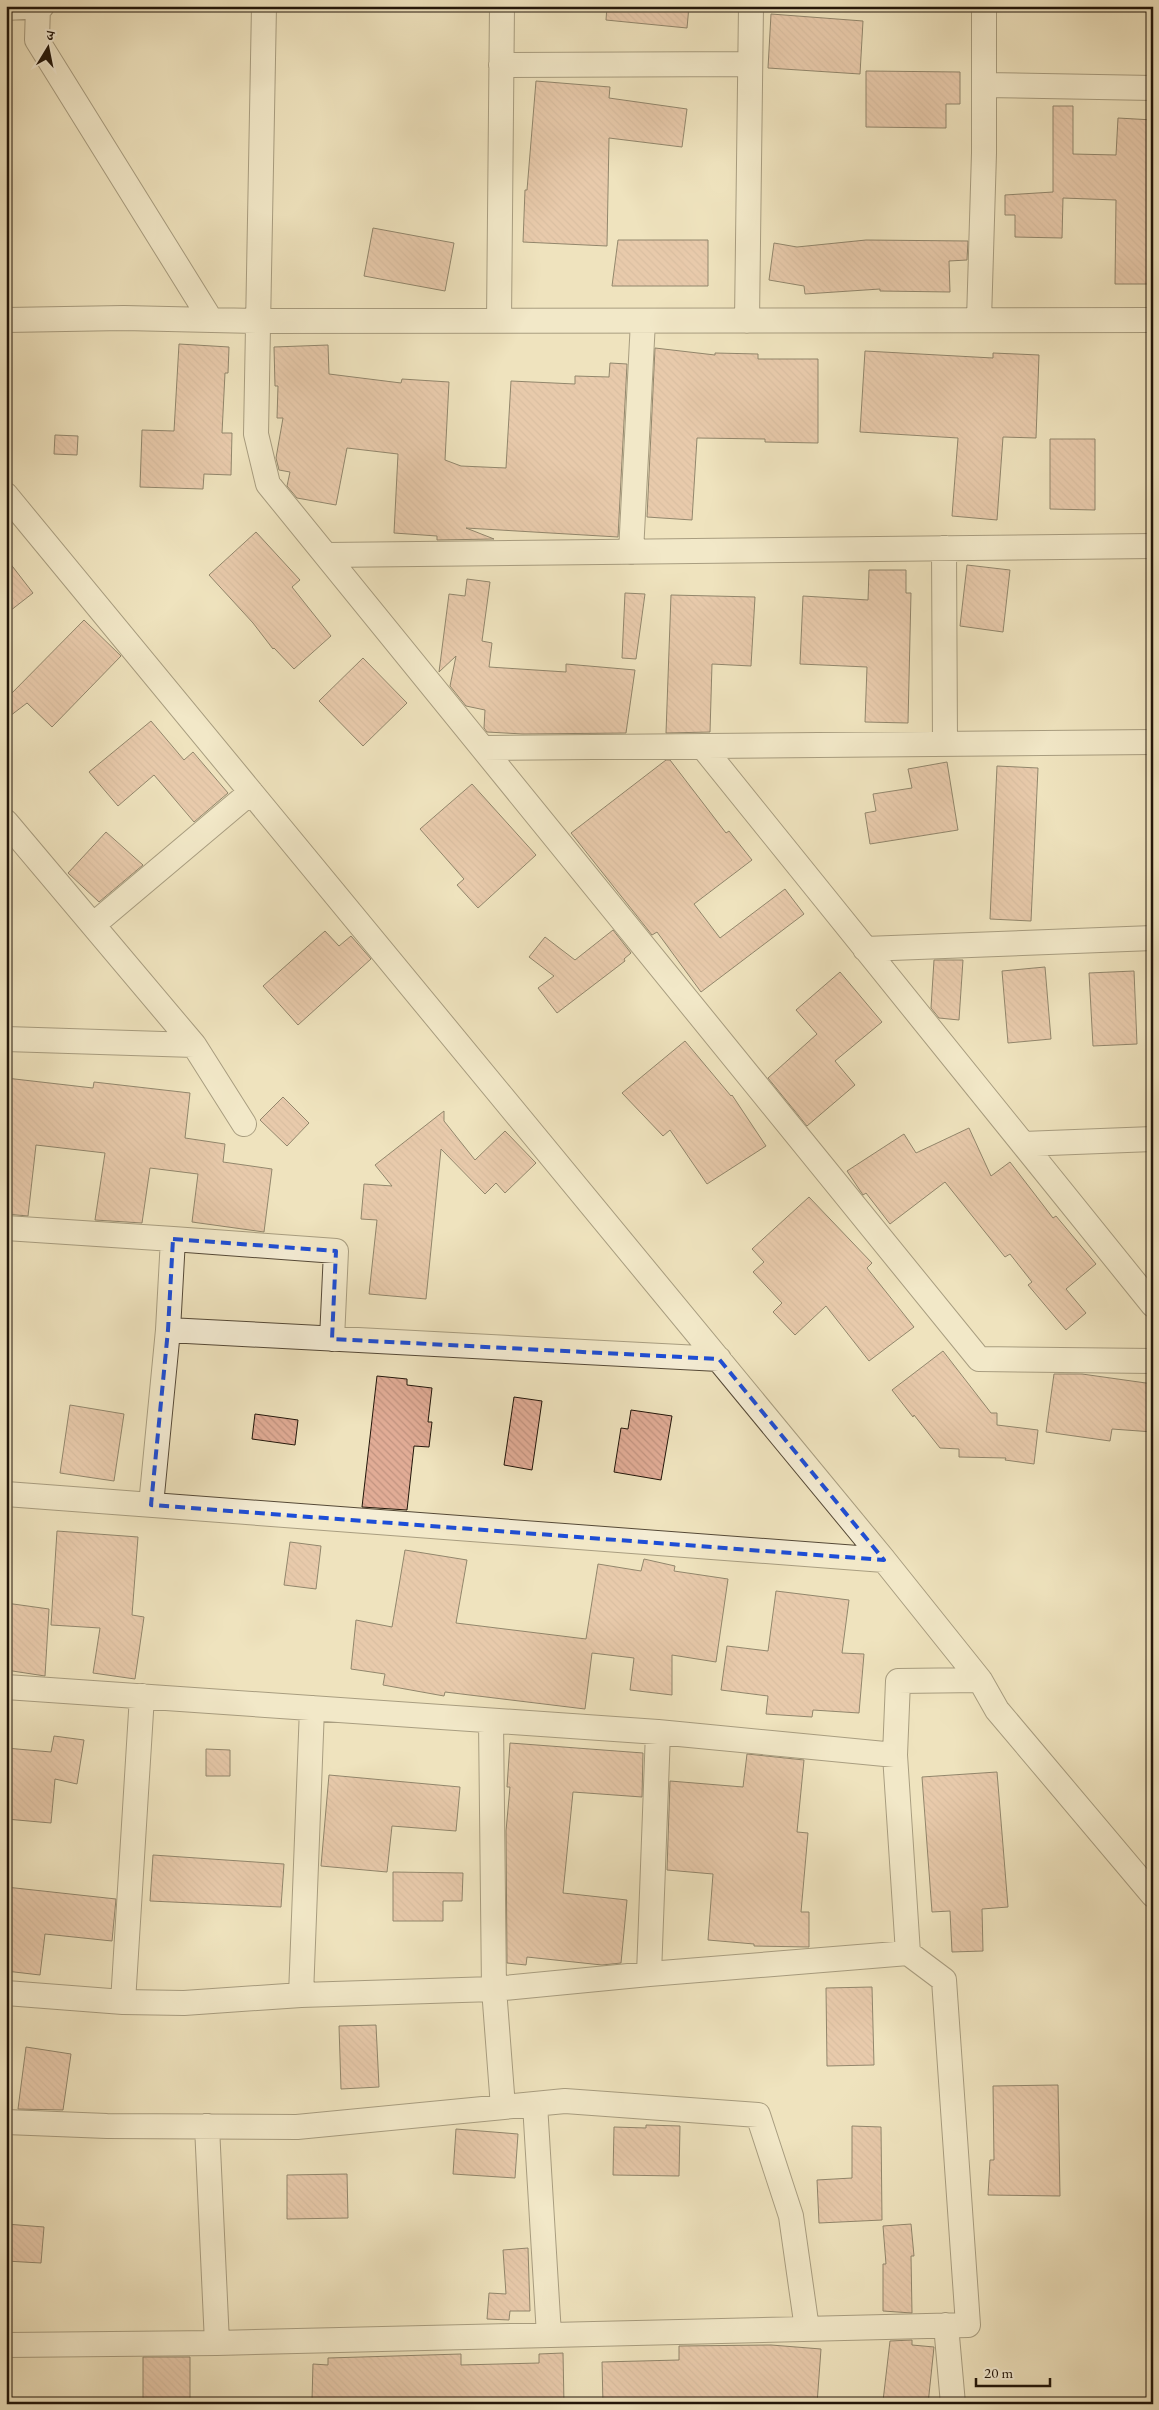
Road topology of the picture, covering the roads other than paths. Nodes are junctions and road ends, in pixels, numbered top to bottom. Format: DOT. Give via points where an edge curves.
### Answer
graph roads {
  1 [pos="38,6"];
  2 [pos="42,6"];
  3 [pos="264,6"];
  4 [pos="502,6"];
  5 [pos="751,6"];
  6 [pos="984,6"];
  7 [pos="6,8"];
  8 [pos="750,64"];
  9 [pos="501,65"];
  10 [pos="984,85"];
  11 [pos="1153,88"];
  12 [pos="6,320"];
  13 [pos="211,320"];
  14 [pos="979,320"];
  15 [pos="1153,320"];
  16 [pos="258,321"];
  17 [pos="500,321"];
  18 [pos="643,321"];
  19 [pos="747,321"];
  20 [pos="6,495"];
  21 [pos="1153,546"];
  22 [pos="944,548"];
  23 [pos="631,552"];
  24 [pos="326,555"];
  25 [pos="1153,742"];
  26 [pos="945,744"];
  27 [pos="702,746"];
  28 [pos="483,748"];
  29 [pos="251,792"];
  30 [pos="6,822"];
  31 [pos="93,925"];
  32 [pos="1153,938"];
  33 [pos="865,949"];
  34 [pos="6,1039"];
  35 [pos="194,1045"];
  36 [pos="244,1124"];
  37 [pos="1153,1139"];
  38 [pos="1023,1144"];
  39 [pos="6,1228"];
  40 [pos="173,1239"];
  41 [pos="1153,1305"];
  42 [pos="168,1330"];
  43 [pos="332,1339"];
  44 [pos="719,1359"];
  45 [pos="1153,1361"];
  46 [pos="6,1494"];
  47 [pos="151,1505"];
  48 [pos="884,1560"];
  49 [pos="980,1680"];
  50 [pos="6,1687"];
  51 [pos="142,1696"];
  52 [pos="312,1708"];
  53 [pos="491,1721"];
  54 [pos="658,1732"];
  55 [pos="896,1755"];
  56 [pos="1153,1896"];
  57 [pos="908,1953"];
  58 [pos="649,1974"];
  59 [pos="494,1989"];
  60 [pos="6,1993"];
  61 [pos="301,1995"];
  62 [pos="123,2002"];
  63 [pos="535,2104"];
  64 [pos="503,2107"];
  65 [pos="6,2122"];
  66 [pos="207,2126"];
  67 [pos="946,2325"];
  68 [pos="807,2329"];
  69 [pos="549,2335"];
  70 [pos="218,2343"];
  71 [pos="6,2345"];
  72 [pos="953,2404"];
  1 -- 2 [label="street"];
  1 -- 7 [label="street"];
  1 -- 13 [label="street" via="38,40"];
  3 -- 16 [label="street"];
  4 -- 9 [label="street"];
  5 -- 8 [label="street"];
  6 -- 10 [label="street"];
  8 -- 9 [label="street"];
  8 -- 19 [label="street"];
  9 -- 17 [label="street"];
  10 -- 11 [label="street"];
  10 -- 14 [label="street"];
  12 -- 13 [label="street"];
  13 -- 16 [label="street"];
  14 -- 15 [label="street"];
  14 -- 19 [label="street"];
  16 -- 17 [label="street"];
  16 -- 24 [label="street" via="256,434 268,484"];
  17 -- 18 [label="street"];
  18 -- 19 [label="street"];
  18 -- 23 [label="street"];
  20 -- 29 [label="street"];
  21 -- 22 [label="street"];
  22 -- 23 [label="street"];
  22 -- 26 [label="street"];
  23 -- 24 [label="street"];
  24 -- 28 [label="street"];
  25 -- 26 [label="street"];
  26 -- 27 [label="street"];
  27 -- 28 [label="street"];
  27 -- 33 [label="street"];
  28 -- 45 [label="street" via="979,1359"];
  29 -- 31 [label="street"];
  29 -- 44 [label="street"];
  30 -- 31 [label="street"];
  31 -- 35 [label="street"];
  32 -- 33 [label="street"];
  33 -- 38 [label="street"];
  34 -- 35 [label="street"];
  35 -- 36 [label="street"];
  37 -- 38 [label="street"];
  38 -- 41 [label="street"];
  39 -- 40 [label="street"];
  40 -- 42 [label="street"];
  40 -- 43 [label="street" via="336,1251"];
  42 -- 43 [label="street"];
  42 -- 47 [label="street"];
  43 -- 44 [label="street"];
  44 -- 48 [label="street"];
  46 -- 47 [label="street"];
  47 -- 48 [label="street"];
  48 -- 49 [label="street"];
  49 -- 55 [label="street" via="898,1681"];
  49 -- 56 [label="street" via="997,1710"];
  50 -- 51 [label="street"];
  51 -- 52 [label="street"];
  51 -- 62 [label="street"];
  52 -- 53 [label="street"];
  52 -- 61 [label="street"];
  53 -- 54 [label="street"];
  53 -- 59 [label="street"];
  54 -- 55 [label="street"];
  54 -- 58 [label="street"];
  55 -- 57 [label="street"];
  57 -- 58 [label="street"];
  57 -- 67 [label="street" via="944,1980 968,2325"];
  58 -- 59 [label="street"];
  59 -- 61 [label="street"];
  59 -- 64 [label="street"];
  60 -- 62 [label="street"];
  61 -- 62 [label="street" via="184,2003"];
  63 -- 64 [label="street"];
  63 -- 68 [label="street" via="564,2101 758,2115 791,2216"];
  63 -- 69 [label="street"];
  64 -- 66 [label="street" via="297,2127"];
  65 -- 66 [label="street"];
  66 -- 70 [label="street"];
  67 -- 68 [label="street"];
  67 -- 72 [label="street"];
  68 -- 69 [label="street"];
  69 -- 70 [label="street"];
  70 -- 71 [label="street"];
}
